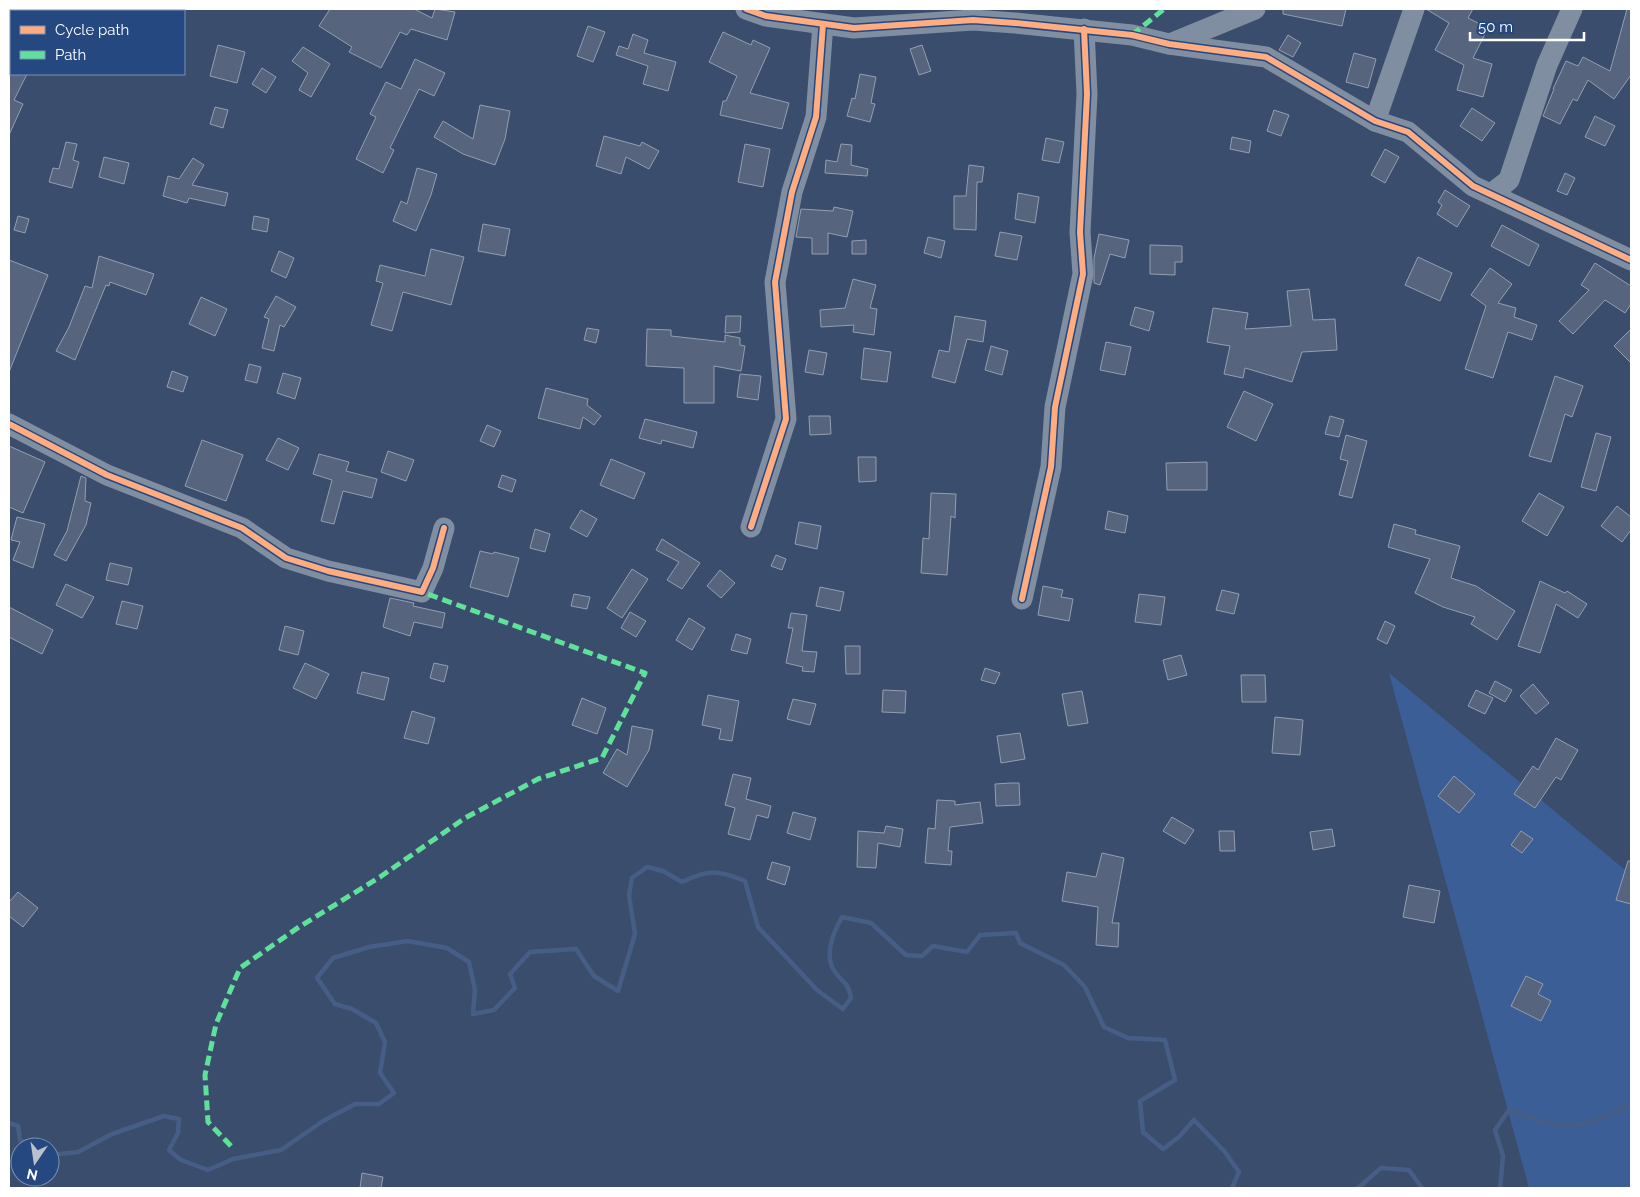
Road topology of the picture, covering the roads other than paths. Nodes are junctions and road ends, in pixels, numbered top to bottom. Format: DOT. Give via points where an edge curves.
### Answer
graph roads {
  1 [pos="746,9"];
  2 [pos="1255,9"];
  3 [pos="1572,9"];
  4 [pos="1406,10"];
  5 [pos="970,14"];
  6 [pos="822,24"];
  7 [pos="1084,29"];
  8 [pos="1169,44"];
  9 [pos="1375,121"];
  10 [pos="1491,194"];
  11 [pos="1631,260"];
  12 [pos="9,424"];
  13 [pos="444,528"];
  14 [pos="751,528"];
  15 [pos="1022,599"];
  1 -- 6 [label="street" via="766,16"];
  2 -- 8 [label="street"];
  3 -- 10 [label="street" via="1547,65 1509,180"];
  4 -- 9 [label="street"];
  5 -- 6 [label="street" via="854,28"];
  5 -- 7 [label="street"];
  6 -- 14 [label="street" via="816,117 792,192 775,282 786,419"];
  7 -- 8 [label="street"];
  7 -- 15 [label="street" via="1087,94 1080,232 1083,274 1055,407 1051,467"];
  8 -- 9 [label="street" via="1266,57"];
  9 -- 10 [label="street" via="1408,132 1474,186"];
  10 -- 11 [label="street"];
  12 -- 13 [label="street" via="106,475 242,528 286,558 328,571 422,592 433,568"];
}
